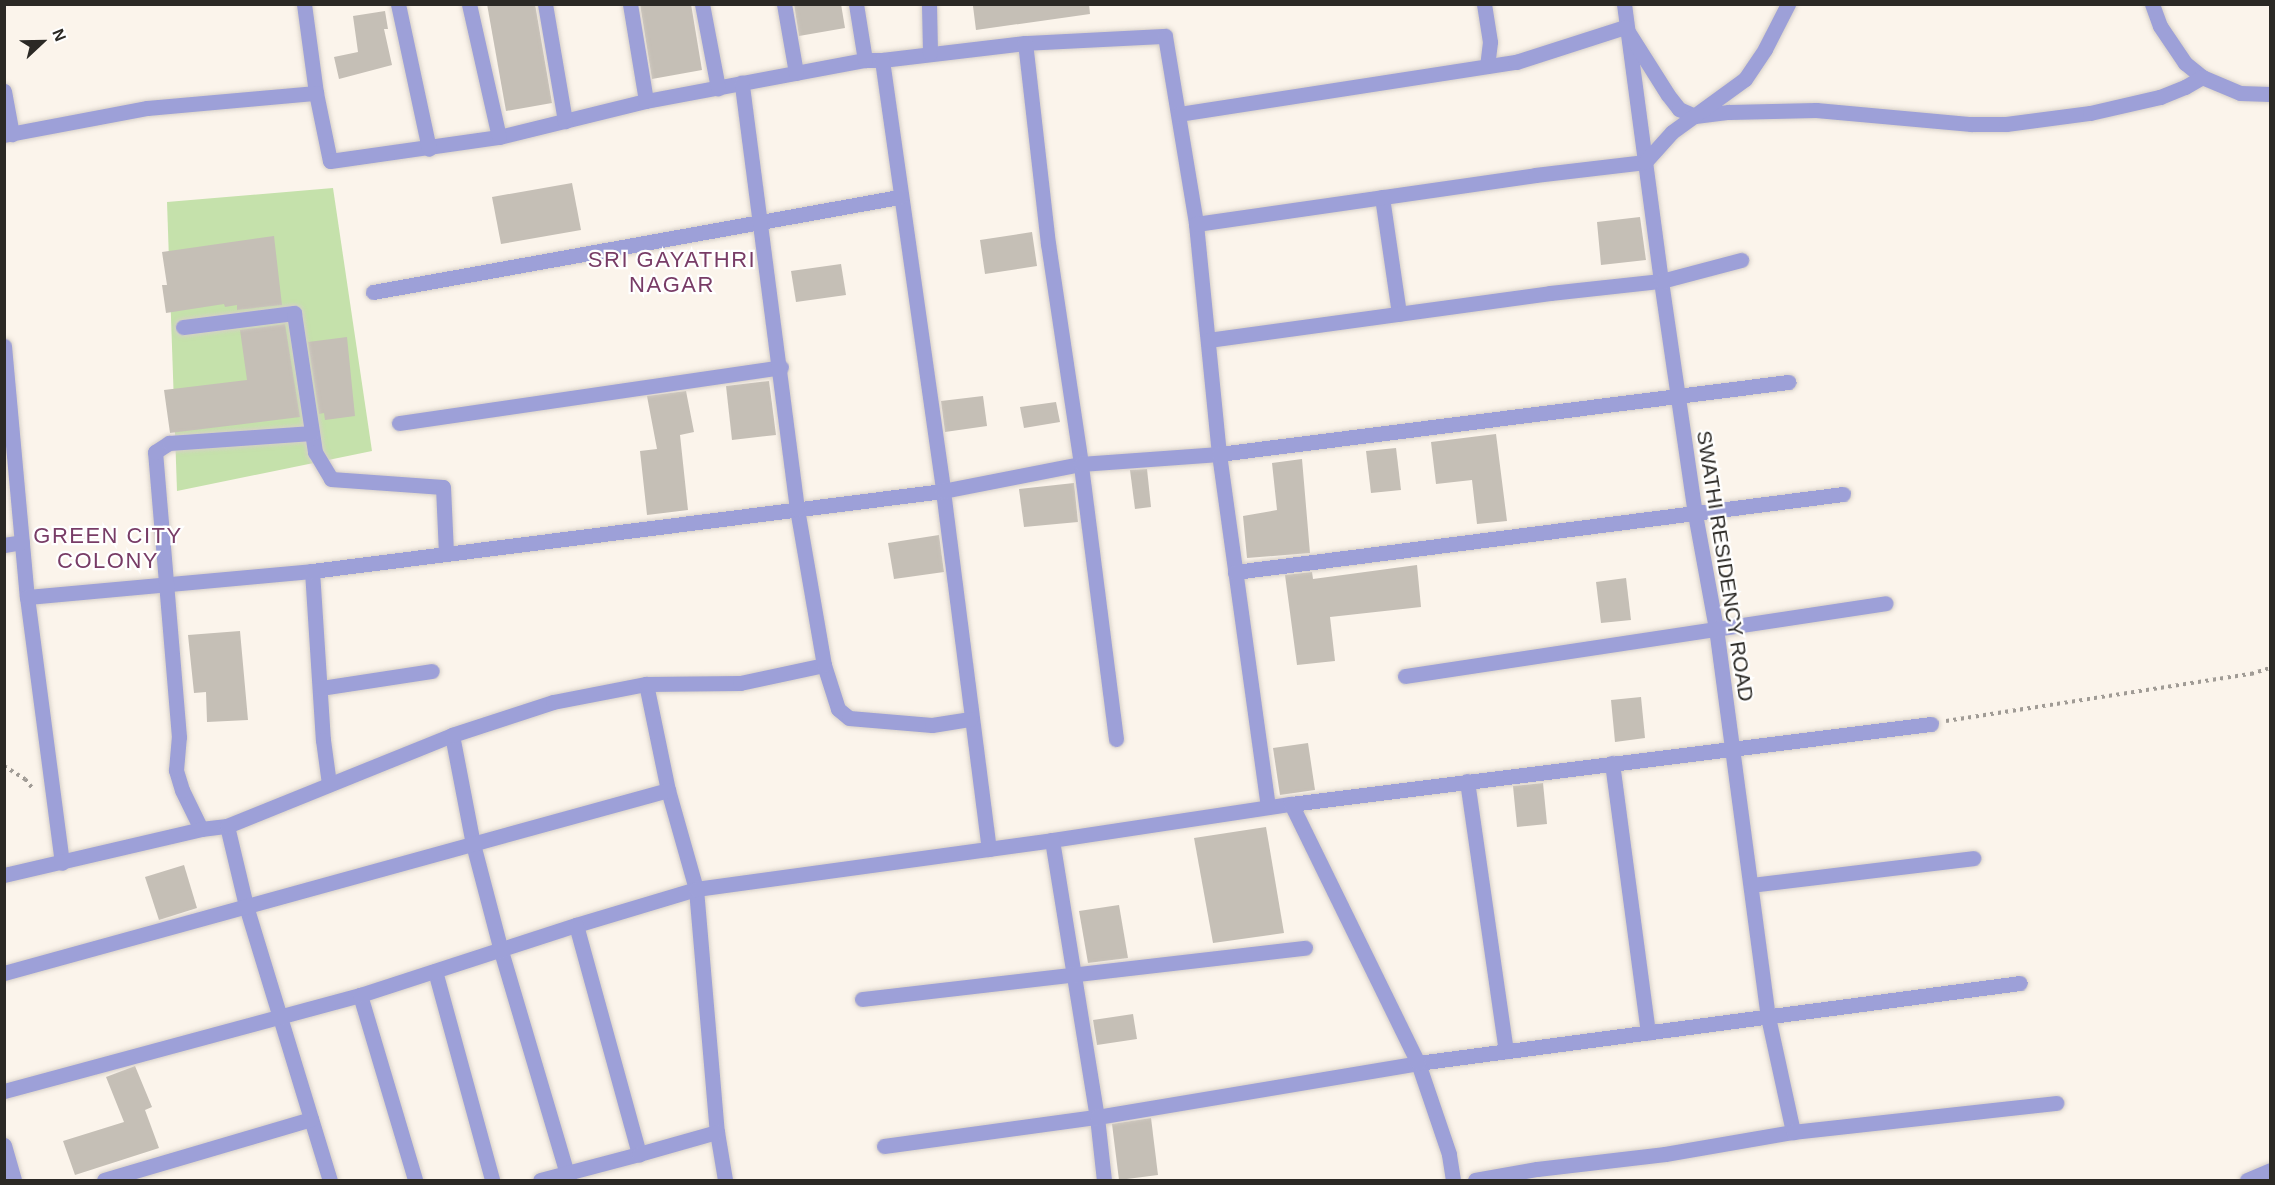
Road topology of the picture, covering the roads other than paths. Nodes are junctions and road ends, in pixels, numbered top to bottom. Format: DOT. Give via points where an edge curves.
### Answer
graph roads {
  1 [pos="304,4"];
  2 [pos="398,4"];
  3 [pos="470,4"];
  4 [pos="545,4"];
  5 [pos="630,4"];
  6 [pos="702,4"];
  7 [pos="784,4"];
  8 [pos="856,4"];
  9 [pos="929,4"];
  10 [pos="1484,4"];
  11 [pos="1624,4"];
  12 [pos="1788,4"];
  13 [pos="2152,4"];
  14 [pos="1626,27"];
  15 [pos="1025,43"];
  16 [pos="930,53"];
  17 [pos="865,60"];
  18 [pos="882,60"];
  19 [pos="1487,66"];
  20 [pos="796,73"];
  21 [pos="2202,77"];
  22 [pos="742,83"];
  23 [pos="717,87"];
  24 [pos="4,91"];
  25 [pos="316,93"];
  26 [pos="2271,94"];
  27 [pos="646,101"];
  28 [pos="1179,114"];
  29 [pos="1695,116"];
  30 [pos="565,121"];
  31 [pos="8,134"];
  32 [pos="499,137"];
  33 [pos="429,149"];
  34 [pos="1645,162"];
  35 [pos="899,197"];
  36 [pos="1382,197"];
  37 [pos="758,222"];
  38 [pos="1196,224"];
  39 [pos="1741,260"];
  40 [pos="1661,281"];
  41 [pos="373,292"];
  42 [pos="1399,314"];
  43 [pos="183,327"];
  44 [pos="1208,340"];
  45 [pos="4,346"];
  46 [pos="781,367"];
  47 [pos="1788,382"];
  48 [pos="1678,398"];
  49 [pos="399,423"];
  50 [pos="312,433"];
  51 [pos="1219,454"];
  52 [pos="1081,464"];
  53 [pos="943,491"];
  54 [pos="1844,494"];
  55 [pos="797,509"];
  56 [pos="1695,514"];
  57 [pos="22,542"];
  58 [pos="4,545"];
  59 [pos="446,554"];
  60 [pos="312,571"];
  61 [pos="1235,572"];
  62 [pos="167,583"];
  63 [pos="27,597"];
  64 [pos="1885,603"];
  65 [pos="1716,628"];
  66 [pos="824,665"];
  67 [pos="432,671"];
  68 [pos="1405,676"];
  69 [pos="646,684"];
  70 [pos="321,688"];
  71 [pos="971,719"];
  72 [pos="1931,724"];
  73 [pos="452,735"];
  74 [pos="1116,739"];
  75 [pos="1732,748"];
  76 [pos="1612,763"];
  77 [pos="1467,781"];
  78 [pos="329,784"];
  79 [pos="668,790"];
  80 [pos="1291,804"];
  81 [pos="1268,807"];
  82 [pos="227,826"];
  83 [pos="201,829"];
  84 [pos="1052,840"];
  85 [pos="473,844"];
  86 [pos="989,849"];
  87 [pos="1973,858"];
  88 [pos="62,863"];
  89 [pos="4,875"];
  90 [pos="1750,885"];
  91 [pos="696,889"];
  92 [pos="246,906"];
  93 [pos="576,926"];
  94 [pos="1305,948"];
  95 [pos="501,951"];
  96 [pos="435,970"];
  97 [pos="4,973"];
  98 [pos="1074,976"];
  99 [pos="2020,983"];
  100 [pos="360,995"];
  101 [pos="862,999"];
  102 [pos="279,1017"];
  103 [pos="1768,1017"];
  104 [pos="1648,1033"];
  105 [pos="1506,1051"];
  106 [pos="1418,1063"];
  107 [pos="4,1091"];
  108 [pos="2056,1103"];
  109 [pos="1097,1117"];
  110 [pos="311,1119"];
  111 [pos="717,1132"];
  112 [pos="1793,1132"];
  113 [pos="4,1144"];
  114 [pos="884,1146"];
  115 [pos="639,1154"];
  116 [pos="2271,1170"];
  117 [pos="568,1177"];
  118 [pos="14,1180"];
  119 [pos="104,1180"];
  120 [pos="330,1180"];
  121 [pos="414,1180"];
  122 [pos="492,1180"];
  123 [pos="540,1180"];
  124 [pos="725,1180"];
  125 [pos="1104,1180"];
  126 [pos="1453,1180"];
  127 [pos="1475,1180"];
  128 [pos="2247,1180"];
  1 -- 25 [label="street"];
  2 -- 33 [label="street"];
  3 -- 32 [label="street"];
  4 -- 30 [label="street"];
  5 -- 27 [label="street"];
  6 -- 23 [label="street"];
  7 -- 20 [label="street"];
  8 -- 17 [label="street"];
  9 -- 16 [label="street"];
  10 -- 19 [label="street" via="1490,42"];
  11 -- 14 [label="street, SWATHI RESIDENCY ROAD"];
  12 -- 29 [label="street" via="1745,79"];
  13 -- 21 [label="street" via="2160,26 2185,63"];
  14 -- 19 [label="street" via="1516,62"];
  14 -- 29 [label="street" via="1668,95 1679,108"];
  14 -- 34 [label="street, SWATHI RESIDENCY ROAD"];
  15 -- 16 [label="street"];
  15 -- 28 [label="street" via="1166,36"];
  15 -- 52 [label="street" via="1048,244"];
  16 -- 18 [label="street"];
  17 -- 18 [label="street"];
  17 -- 20 [label="street"];
  18 -- 35 [label="street"];
  19 -- 28 [label="street"];
  20 -- 22 [label="street"];
  21 -- 26 [label="street" via="2240,93"];
  21 -- 29 [label="street" via="2160,97 2090,113 2006,124 1816,110"];
  22 -- 23 [label="street"];
  22 -- 37 [label="street"];
  23 -- 27 [label="street"];
  24 -- 31 [label="street"];
  25 -- 31 [label="street" via="147,108"];
  25 -- 33 [label="street" via="330,161"];
  27 -- 30 [label="street"];
  28 -- 38 [label="street"];
  29 -- 34 [label="street" via="1672,132"];
  30 -- 32 [label="street"];
  32 -- 33 [label="street"];
  34 -- 36 [label="street"];
  34 -- 40 [label="street, SWATHI RESIDENCY ROAD"];
  35 -- 37 [label="street"];
  35 -- 53 [label="street"];
  36 -- 38 [label="street"];
  36 -- 42 [label="street"];
  37 -- 41 [label="street"];
  37 -- 46 [label="street"];
  38 -- 44 [label="street"];
  39 -- 40 [label="street"];
  40 -- 42 [label="street"];
  40 -- 48 [label="street, SWATHI RESIDENCY ROAD"];
  42 -- 44 [label="street"];
  43 -- 50 [label="street" via="294,313"];
  44 -- 51 [label="street"];
  45 -- 57 [label="street"];
  46 -- 49 [label="street"];
  46 -- 55 [label="street"];
  47 -- 48 [label="street"];
  48 -- 51 [label="street"];
  48 -- 56 [label="street, SWATHI RESIDENCY ROAD"];
  50 -- 59 [label="street" via="315,452 331,479 443,487"];
  50 -- 62 [label="street" via="169,443 155,452"];
  51 -- 52 [label="street"];
  51 -- 61 [label="street"];
  52 -- 53 [label="street"];
  52 -- 74 [label="street"];
  53 -- 55 [label="street"];
  53 -- 71 [label="street"];
  54 -- 56 [label="street"];
  55 -- 59 [label="street"];
  55 -- 66 [label="street"];
  56 -- 61 [label="street"];
  56 -- 65 [label="street, SWATHI RESIDENCY ROAD"];
  57 -- 58 [label="street"];
  57 -- 63 [label="street"];
  59 -- 60 [label="street"];
  60 -- 62 [label="street"];
  60 -- 70 [label="street"];
  61 -- 81 [label="street"];
  62 -- 63 [label="street"];
  62 -- 83 [label="street" via="179,736 176,770"];
  63 -- 88 [label="street"];
  64 -- 65 [label="street"];
  65 -- 68 [label="street"];
  65 -- 75 [label="street, SWATHI RESIDENCY ROAD"];
  66 -- 69 [label="street" via="740,683"];
  66 -- 71 [label="street" via="838,709 849,718 932,724"];
  67 -- 70 [label="street"];
  69 -- 73 [label="street" via="553,702"];
  69 -- 79 [label="street"];
  70 -- 78 [label="street"];
  71 -- 86 [label="street"];
  72 -- 75 [label="street"];
  73 -- 78 [label="street"];
  73 -- 85 [label="street"];
  75 -- 76 [label="street"];
  75 -- 90 [label="street, SWATHI RESIDENCY ROAD"];
  76 -- 77 [label="street"];
  76 -- 104 [label="street"];
  77 -- 80 [label="street"];
  77 -- 105 [label="street"];
  78 -- 82 [label="street"];
  79 -- 85 [label="street"];
  79 -- 91 [label="street"];
  80 -- 81 [label="street"];
  80 -- 106 [label="street"];
  81 -- 84 [label="street"];
  82 -- 83 [label="street"];
  82 -- 92 [label="street"];
  83 -- 88 [label="street"];
  84 -- 86 [label="street"];
  84 -- 98 [label="street"];
  85 -- 92 [label="street"];
  85 -- 95 [label="street"];
  86 -- 91 [label="street"];
  87 -- 90 [label="street"];
  88 -- 89 [label="street"];
  90 -- 103 [label="street, SWATHI RESIDENCY ROAD"];
  91 -- 93 [label="street"];
  91 -- 111 [label="street"];
  92 -- 97 [label="street"];
  92 -- 102 [label="street"];
  93 -- 95 [label="street"];
  93 -- 115 [label="street"];
  94 -- 98 [label="street"];
  95 -- 96 [label="street"];
  95 -- 117 [label="street"];
  96 -- 100 [label="street"];
  96 -- 122 [label="street"];
  98 -- 101 [label="street"];
  98 -- 109 [label="street"];
  99 -- 103 [label="street"];
  100 -- 102 [label="street"];
  100 -- 121 [label="street"];
  102 -- 107 [label="street"];
  102 -- 110 [label="street"];
  103 -- 104 [label="street"];
  103 -- 112 [label="street, SWATHI RESIDENCY ROAD"];
  104 -- 105 [label="street"];
  105 -- 106 [label="street"];
  106 -- 109 [label="street"];
  106 -- 126 [label="street" via="1449,1154"];
  108 -- 112 [label="street"];
  109 -- 114 [label="street"];
  109 -- 125 [label="street"];
  110 -- 119 [label="street"];
  110 -- 120 [label="street"];
  111 -- 115 [label="street"];
  111 -- 124 [label="street"];
  112 -- 127 [label="street"];
  113 -- 118 [label="street"];
  115 -- 117 [label="street"];
  116 -- 128 [label="street"];
  117 -- 123 [label="street"];
}
